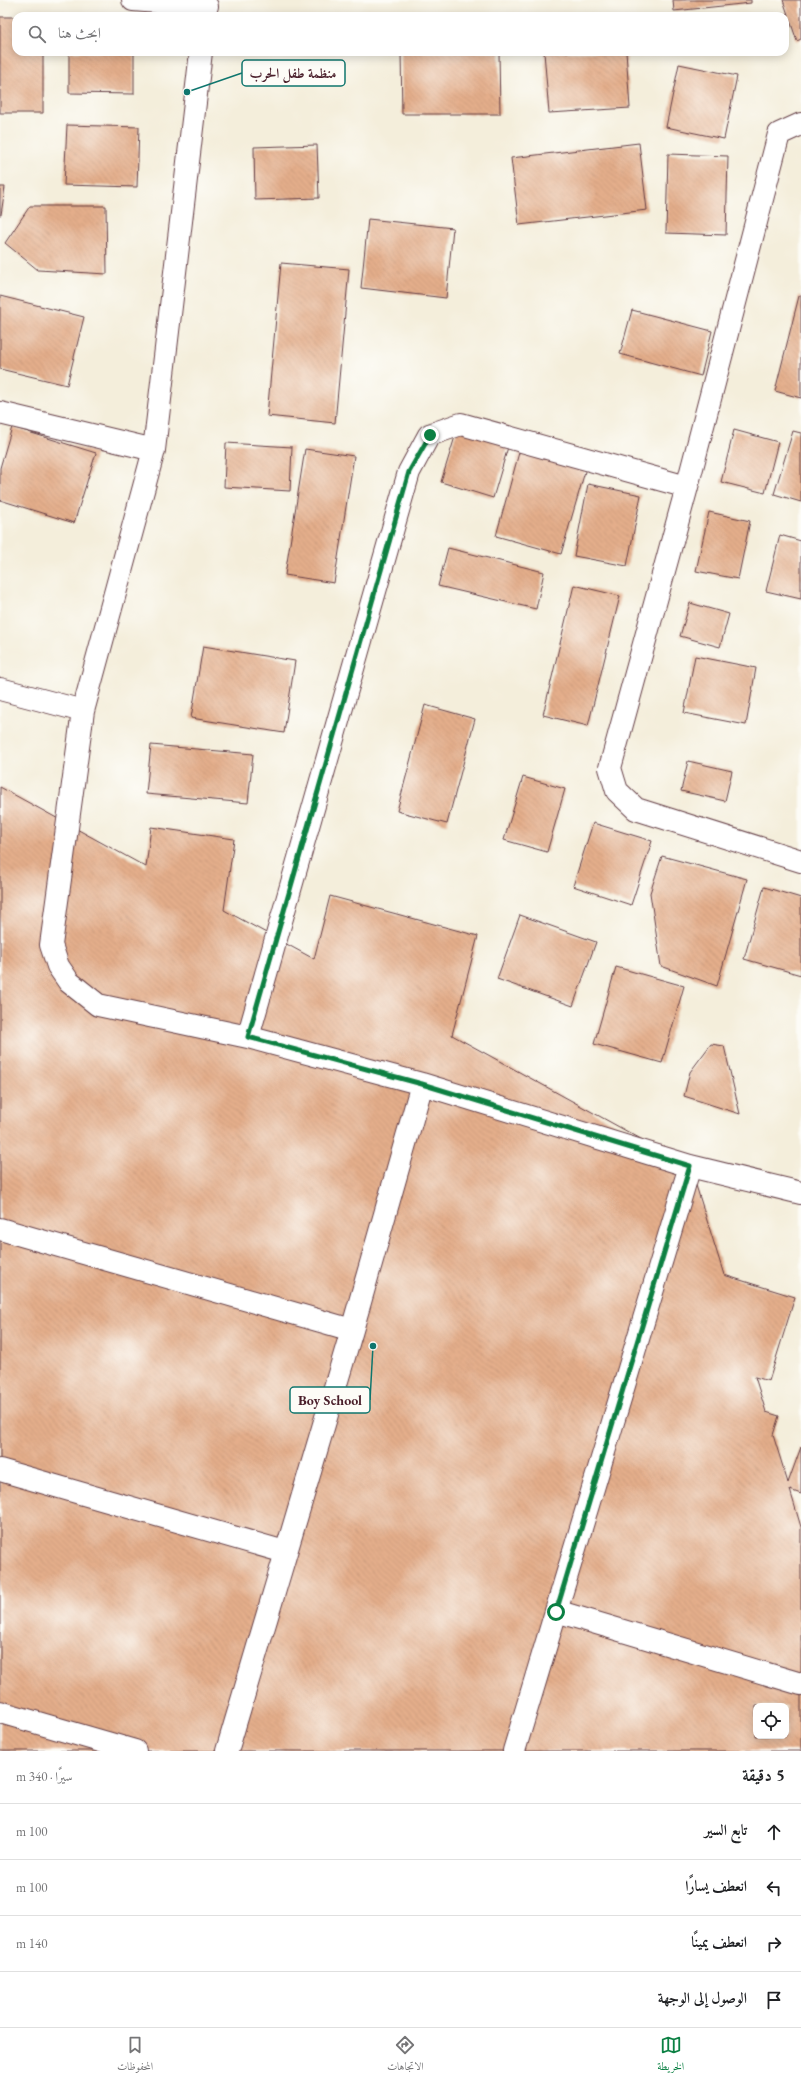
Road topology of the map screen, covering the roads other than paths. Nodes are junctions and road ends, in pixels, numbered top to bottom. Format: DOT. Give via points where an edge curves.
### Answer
graph roads {
  1 [pos="133,0"];
  2 [pos="207,7"];
  3 [pos="201,56"];
  4 [pos="801,124"];
  5 [pos="0,413"];
  6 [pos="154,450"];
  7 [pos="687,487"];
  8 [pos="0,689"];
  9 [pos="83,711"];
  10 [pos="801,861"];
  11 [pos="248,1037"];
  12 [pos="422,1084"];
  13 [pos="690,1166"];
  14 [pos="801,1192"];
  15 [pos="0,1230"];
  16 [pos="352,1330"];
  17 [pos="0,1470"];
  18 [pos="285,1552"];
  19 [pos="556,1612"];
  20 [pos="801,1684"];
  21 [pos="0,1712"];
  22 [pos="136,1751"];
  23 [pos="227,1751"];
  24 [pos="514,1751"];
  1 -- 2 [label="street"];
  3 -- 6 [label="street"];
  4 -- 7 [label="street" via="779,134"];
  5 -- 6 [label="street"];
  6 -- 9 [label="street"];
  7 -- 10 [label="street" via="610,768 617,791 636,809"];
  7 -- 11 [label="street" via="461,424 430,435 409,472"];
  8 -- 9 [label="street"];
  9 -- 11 [label="street" via="51,945 58,966 69,982 98,1005"];
  11 -- 12 [label="street"];
  12 -- 13 [label="street"];
  12 -- 16 [label="street"];
  13 -- 14 [label="street"];
  13 -- 19 [label="street"];
  15 -- 16 [label="street"];
  16 -- 18 [label="street"];
  17 -- 18 [label="street"];
  18 -- 23 [label="street"];
  19 -- 20 [label="street"];
  19 -- 24 [label="street"];
  21 -- 22 [label="street"];
}
